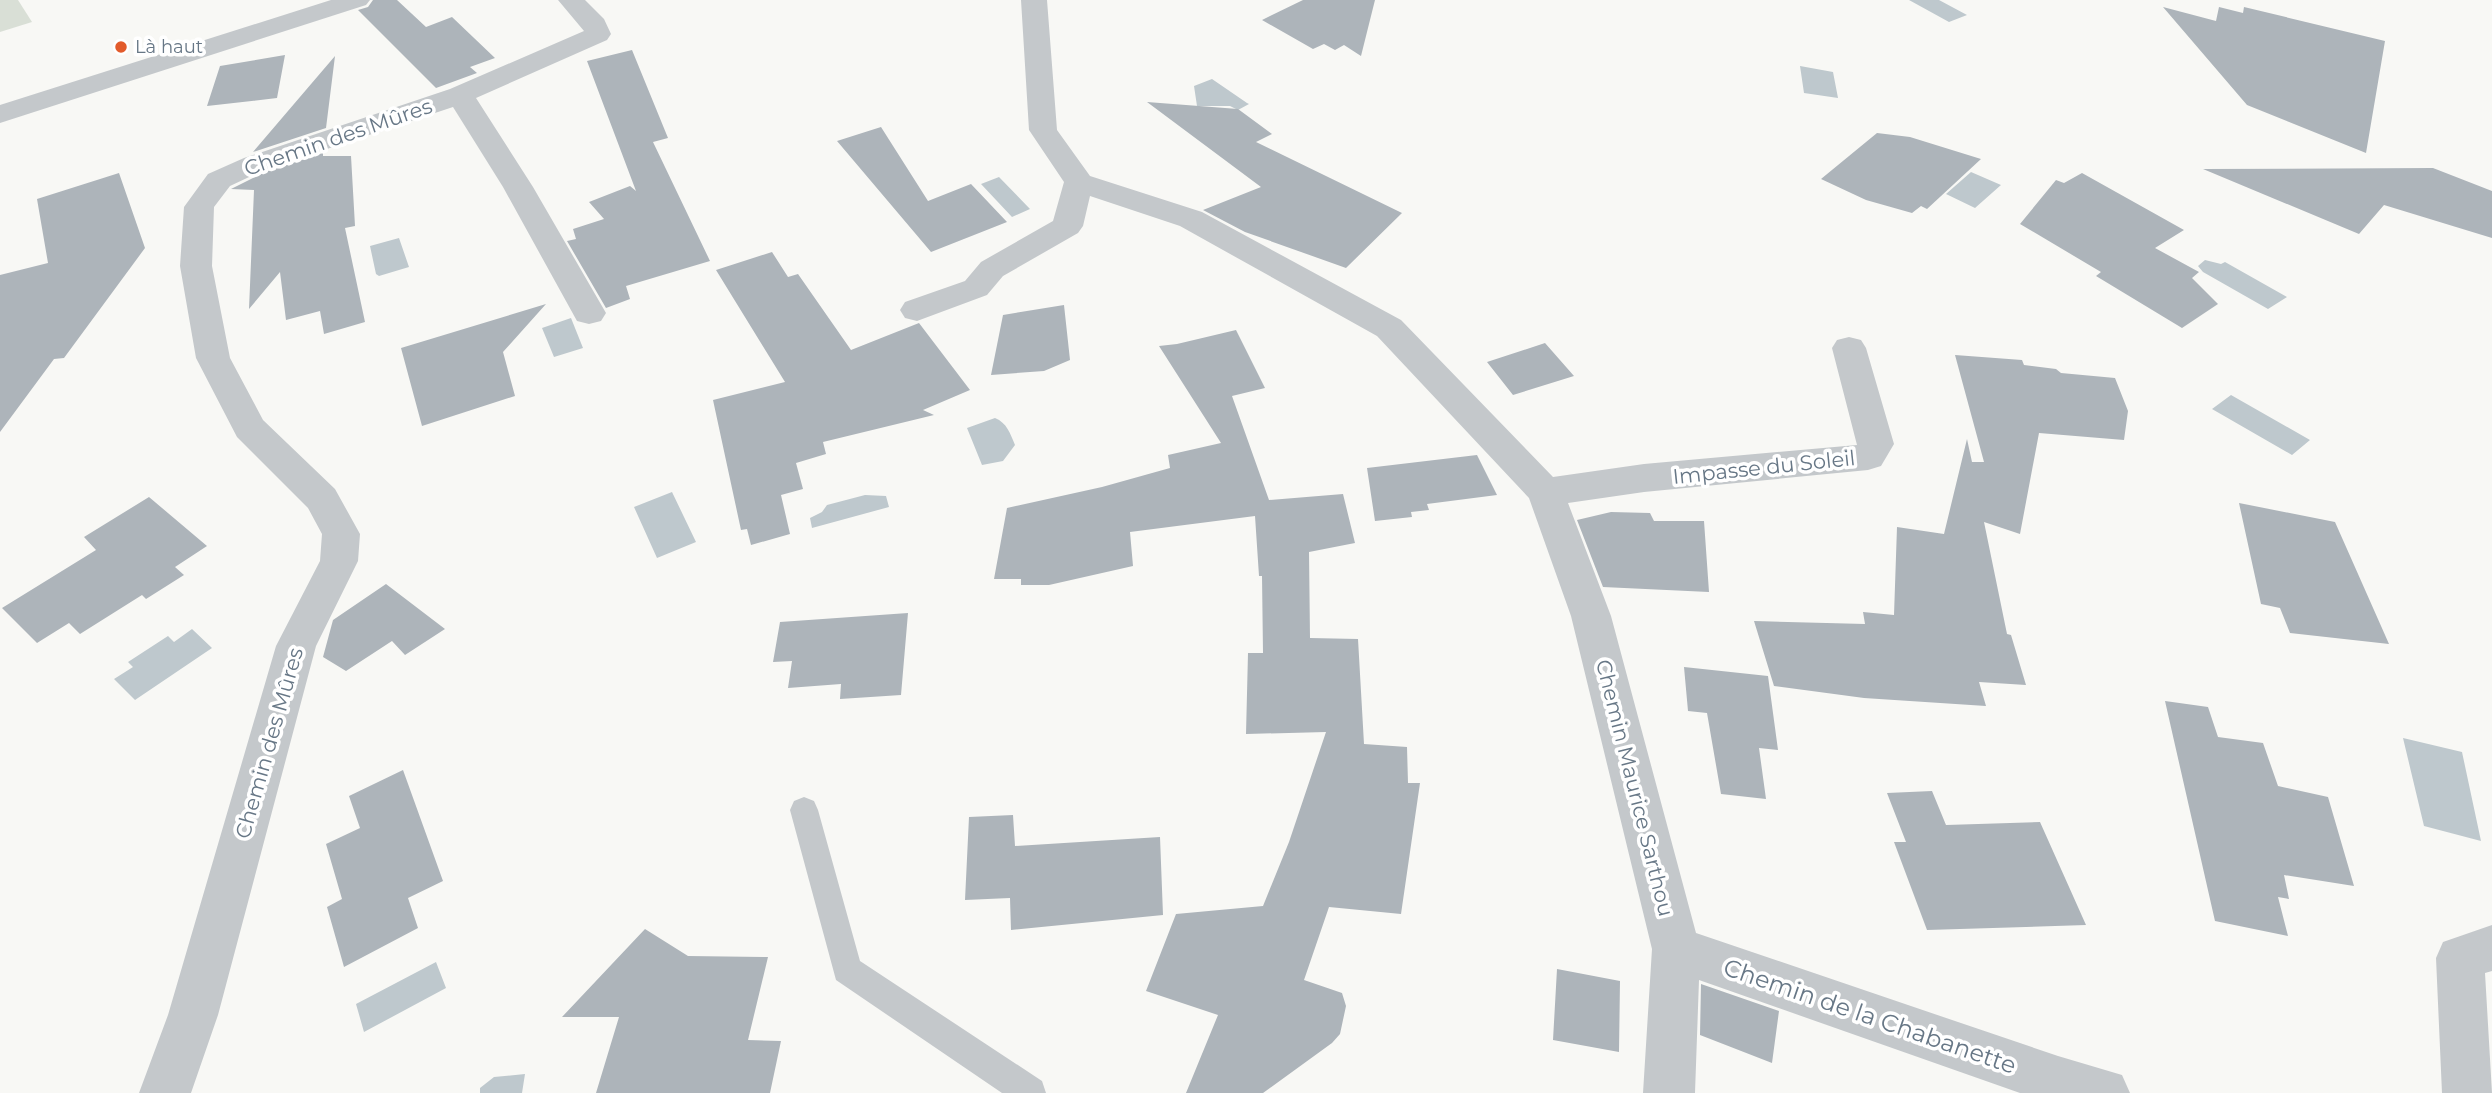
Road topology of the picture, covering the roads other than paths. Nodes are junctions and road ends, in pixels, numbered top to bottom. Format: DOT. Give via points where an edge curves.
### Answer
graph roads {
  1 [pos="357,0"];
  2 [pos="571,0"];
  3 [pos="1034,0"];
  4 [pos="460,94"];
  5 [pos="0,114"];
  6 [pos="1079,182"];
  7 [pos="917,310"];
  8 [pos="589,313"];
  9 [pos="1849,348"];
  10 [pos="1545,492"];
  11 [pos="804,810"];
  12 [pos="2492,948"];
  13 [pos="1676,949"];
  14 [pos="164,1093"];
  15 [pos="1030,1093"];
  16 [pos="1669,1093"];
  17 [pos="2104,1093"];
  18 [pos="2468,1093"];
  1 -- 5 [label="street"];
  2 -- 4 [label="street, Chemin des Mûres" via="595,25 597,34"];
  3 -- 6 [label="street" via="1044,130"];
  4 -- 8 [label="street"];
  4 -- 14 [label="street, Chemin des Mûres" via="254,164 219,180 199,207 196,266 213,358 250,428 322,499 341,534 339,561 296,646 193,1015"];
  6 -- 7 [label="street" via="1067,226 992,269 976,288"];
  6 -- 10 [label="street" via="1191,219 1389,328"];
  9 -- 10 [label="street, Impasse du Soleil" via="1876,444 1868,457"];
  10 -- 13 [label="street, Chemin Maurice Sarthou" via="1591,616"];
  11 -- 15 [label="lane" via="847,970"];
  12 -- 18 [label="street" via="2460,958"];
  13 -- 16 [label="street, Chemin Maurice Sarthou"];
  13 -- 17 [label="street, Chemin de la Chabanette" via="2058,1082"];
}
